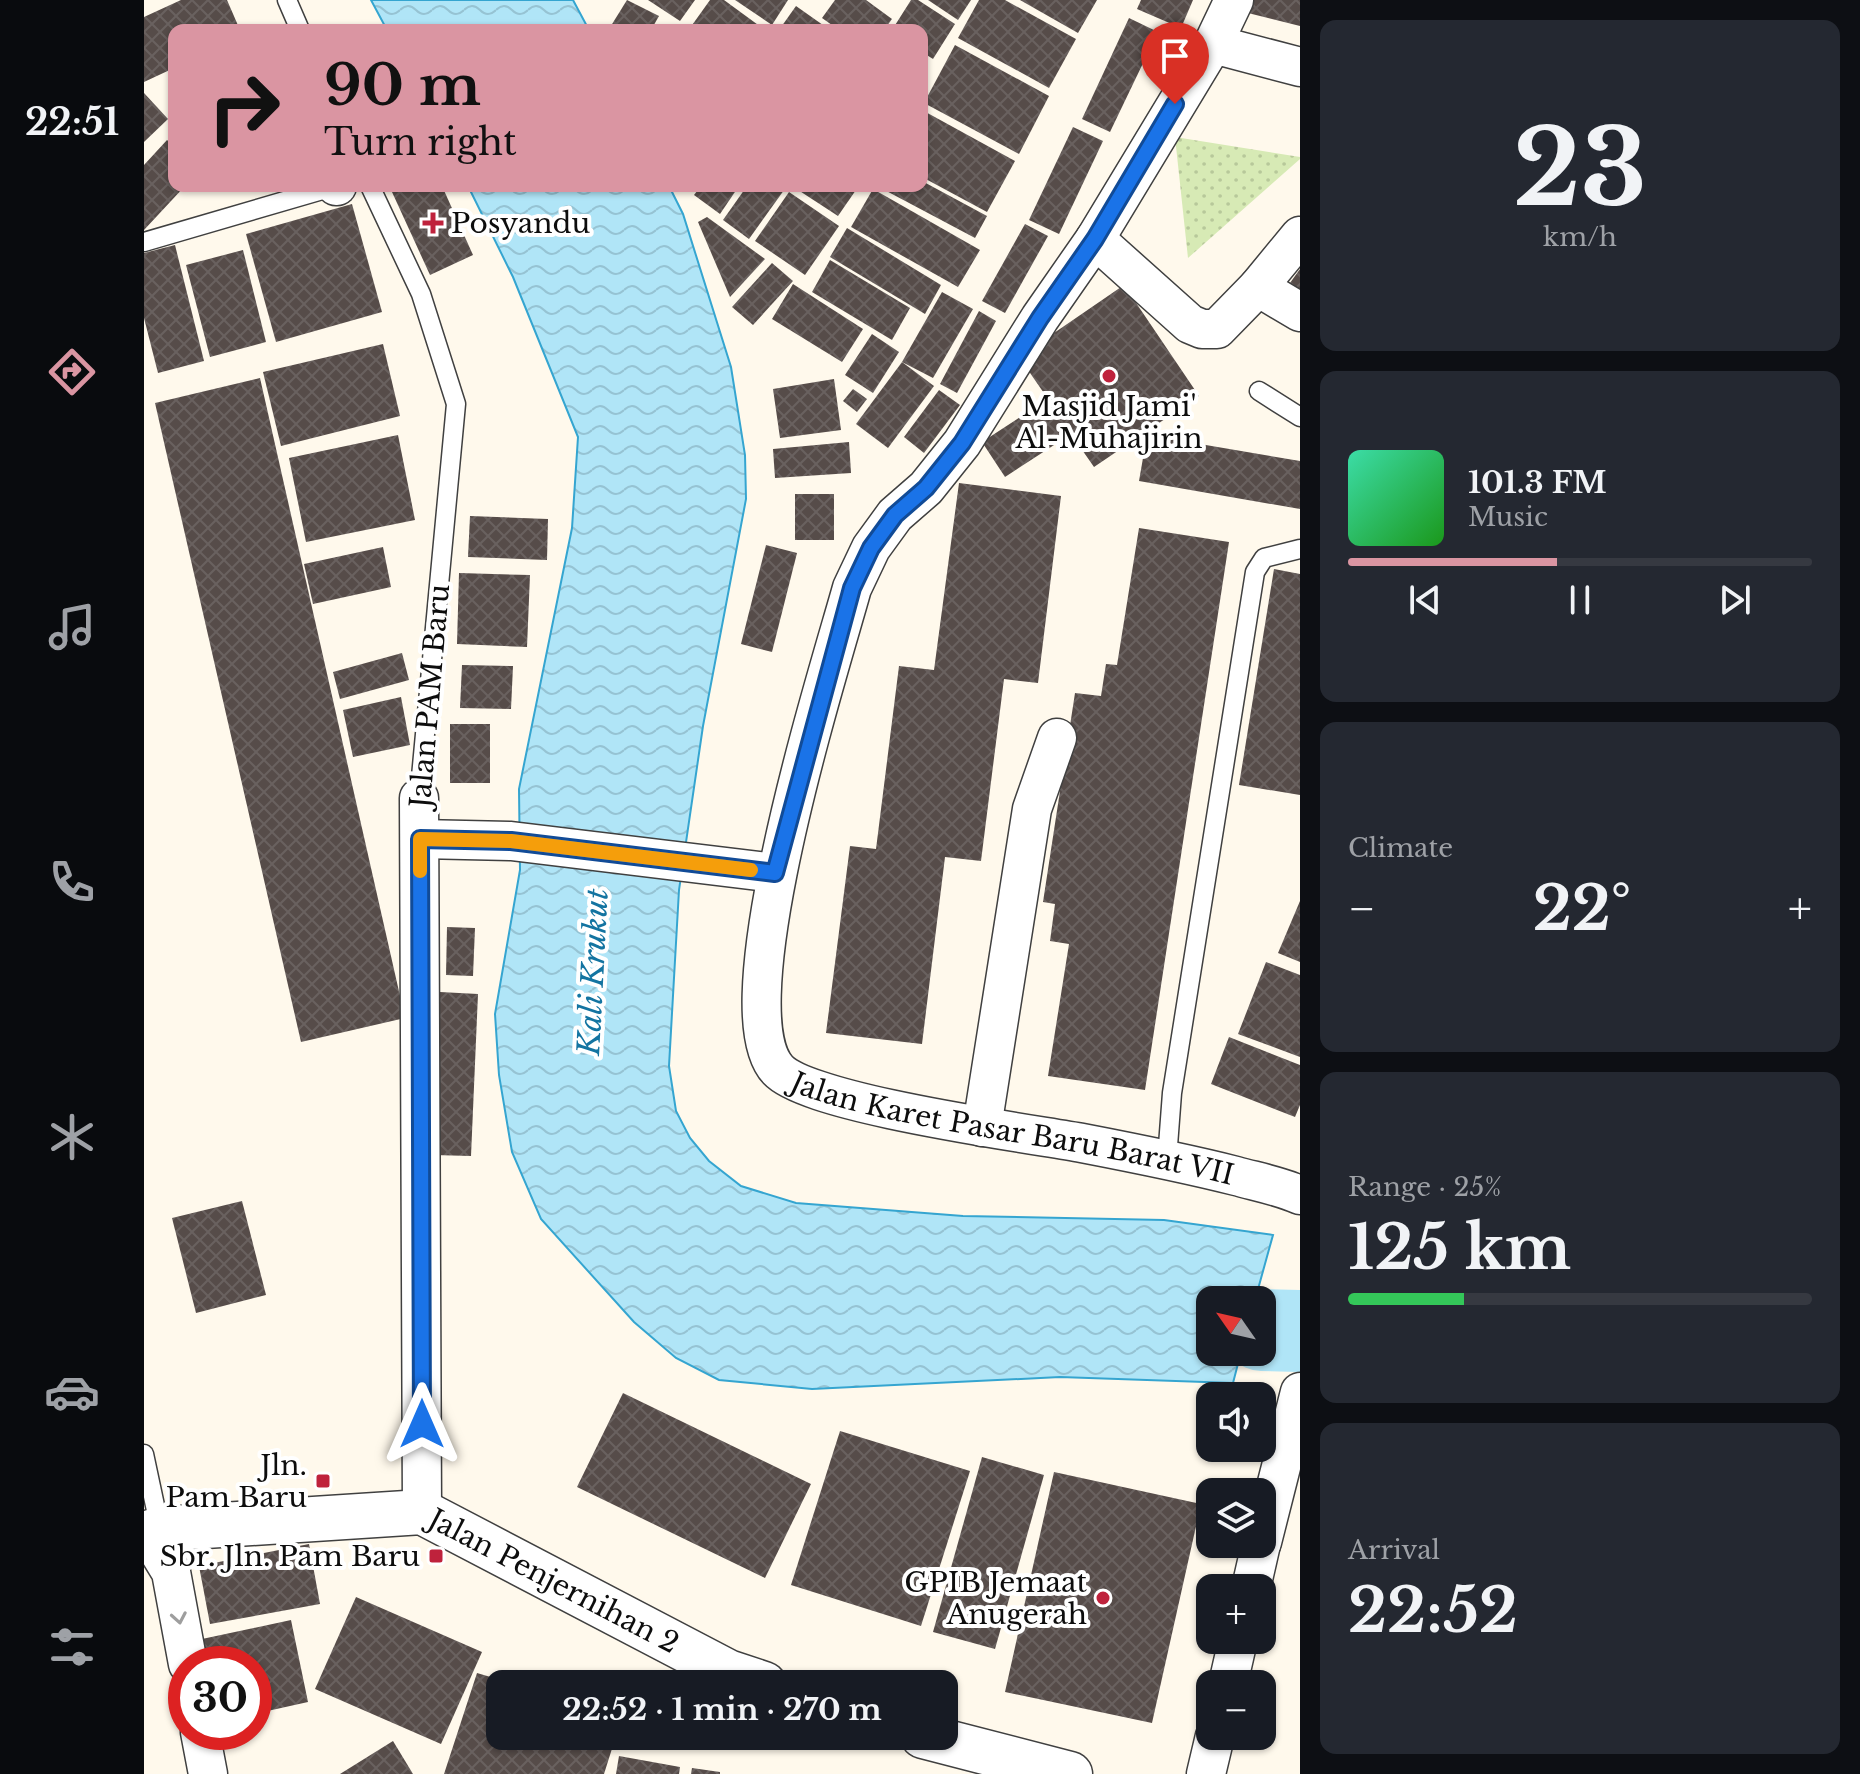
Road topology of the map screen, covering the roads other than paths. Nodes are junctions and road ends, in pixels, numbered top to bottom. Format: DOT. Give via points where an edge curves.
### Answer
graph roads {
  1 [pos="287,0"];
  2 [pos="1234,0"];
  3 [pos="297,24"];
  4 [pos="1213,44"];
  5 [pos="1300,67"];
  6 [pos="316,192"];
  7 [pos="373,192"];
  8 [pos="1300,236"];
  9 [pos="1095,239"];
  10 [pos="144,242"];
  11 [pos="1258,287"];
  12 [pos="1300,312"];
  13 [pos="1259,391"];
  14 [pos="1300,417"];
  15 [pos="1300,549"];
  16 [pos="1057,738"];
  17 [pos="419,798"];
  18 [pos="420,839"];
  19 [pos="775,873"];
  20 [pos="982,1127"];
  21 [pos="1167,1159"];
  22 [pos="1300,1195"];
  23 [pos="1295,1408"];
  24 [pos="144,1454"];
  25 [pos="1276,1486"];
  26 [pos="422,1512"];
  27 [pos="152,1531"];
  28 [pos="185,1646"];
  29 [pos="724,1670"];
  30 [pos="958,1745"];
  31 [pos="203,1750"];
  32 [pos="1212,1750"];
  33 [pos="208,1774"];
  34 [pos="1070,1774"];
  35 [pos="1206,1774"];
  1 -- 3 [label="lane"];
  2 -- 4 [label="street, Jalan Karet Pasar Baru Barat VII"];
  4 -- 5 [label="street"];
  4 -- 9 [label="street, Jalan Karet Pasar Baru Barat VII"];
  6 -- 10 [label="lane"];
  7 -- 17 [label="lane, Jalan PAM Baru" via="421,294 456,404"];
  8 -- 11 [label="street"];
  9 -- 11 [label="street" via="1157,297 1202,329 1217,329"];
  9 -- 19 [label="street, Jalan Karet Pasar Baru Barat VII" via="962,443 871,548 852,588"];
  11 -- 12 [label="street"];
  13 -- 14 [label="lane"];
  15 -- 21 [label="lane" via="1264,558 1255,572 1172,1093"];
  16 -- 20 [label="street" via="1032,809"];
  17 -- 18 [label="street, Jalan PAM Baru"];
  18 -- 19 [label="street" via="511,841"];
  18 -- 26 [label="street, Jalan PAM Baru"];
  19 -- 20 [label="street, Jalan Karet Pasar Baru Barat VII" via="760,1021 765,1047 778,1070 805,1088"];
  20 -- 21 [label="street, Jalan Karet Pasar Baru Barat VII"];
  21 -- 22 [label="street, Jalan Karet Pasar Baru Barat VII"];
  23 -- 25 [label="street"];
  24 -- 27 [label="lane"];
  26 -- 27 [label="street, Jalan Penjernihan 2"];
  26 -- 29 [label="street, Jalan Penjernihan 2"];
  27 -- 28 [label="street, one-way" via="171,1572"];
  30 -- 34 [label="street"];
  31 -- 33 [label="street"];
  32 -- 35 [label="street"];
}
